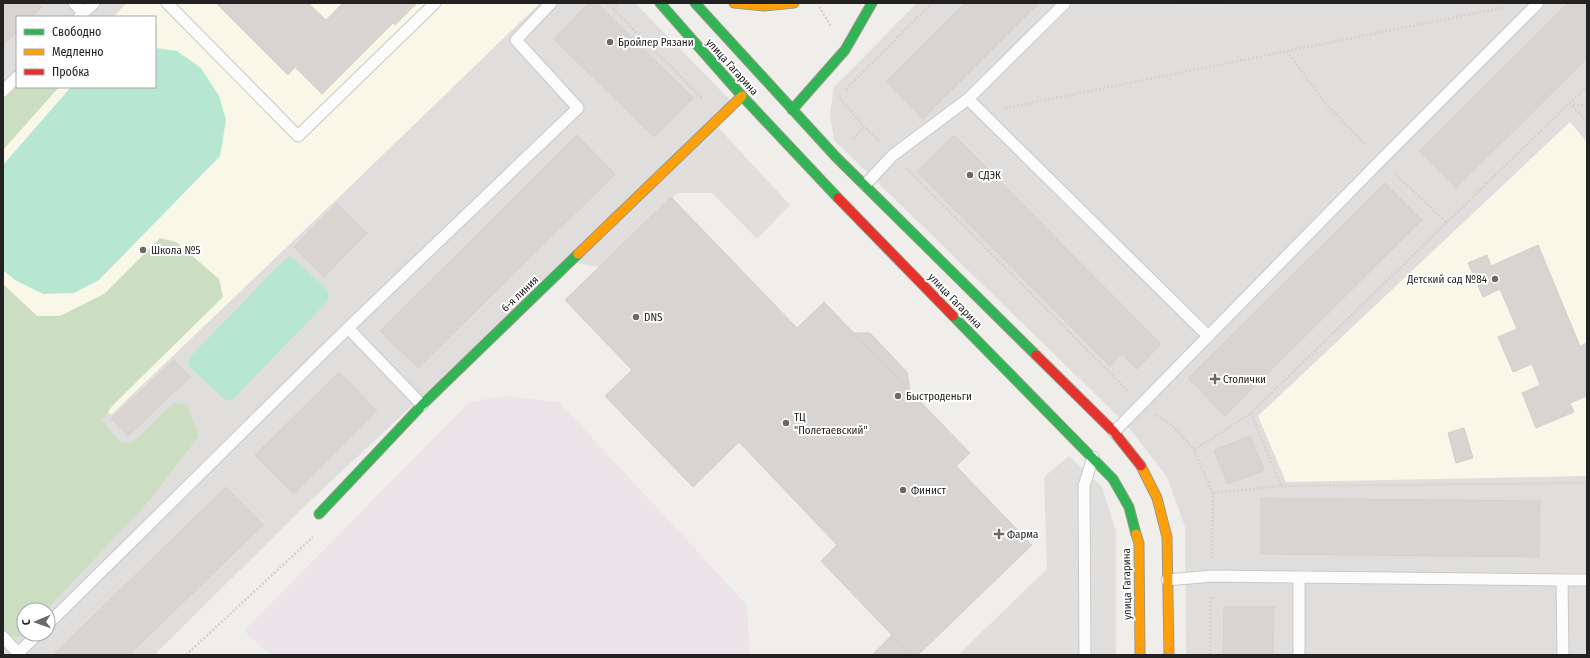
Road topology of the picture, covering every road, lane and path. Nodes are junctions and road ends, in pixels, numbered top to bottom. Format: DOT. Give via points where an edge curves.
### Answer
graph roads {
  1 [pos="74,3"];
  2 [pos="94,3"];
  3 [pos="167,3"];
  4 [pos="435,3"];
  5 [pos="551,3"];
  6 [pos="607,3"];
  7 [pos="619,3"];
  8 [pos="660,3"];
  9 [pos="695,3"];
  10 [pos="734,3"];
  11 [pos="794,3"];
  12 [pos="872,3"];
  13 [pos="932,3"];
  14 [pos="1065,3"];
  15 [pos="1538,3"];
  16 [pos="1508,6"];
  17 [pos="613,9"];
  18 [pos="81,15"];
  19 [pos="1287,51"];
  20 [pos="16,78"];
  21 [pos="1587,86"];
  22 [pos="3,91"];
  23 [pos="742,96"];
  24 [pos="968,99"];
  25 [pos="756,100"];
  26 [pos="1570,104"];
  27 [pos="778,106"];
  28 [pos="1587,106"];
  29 [pos="792,110"];
  30 [pos="982,113"];
  31 [pos="721,118"];
  32 [pos="1587,121"];
  33 [pos="801,132"];
  34 [pos="893,154"];
  35 [pos="809,155"];
  36 [pos="1381,160"];
  37 [pos="818,177"];
  38 [pos="865,185"];
  39 [pos="1446,223"];
  40 [pos="348,328"];
  41 [pos="1208,336"];
  42 [pos="422,405"];
  43 [pos="1141,405"];
  44 [pos="1251,413"];
  45 [pos="1114,432"];
  46 [pos="1194,450"];
  47 [pos="1093,457"];
  48 [pos="1587,483"];
  49 [pos="1281,486"];
  50 [pos="1213,493"];
  51 [pos="319,514"];
  52 [pos="1212,576"];
  53 [pos="1299,577"];
  54 [pos="1167,580"];
  55 [pos="1562,580"];
  56 [pos="1587,580"];
  57 [pos="56,616"];
  58 [pos="3,637"];
  59 [pos="30,642"];
  60 [pos="186,655"];
  61 [pos="1085,655"];
  62 [pos="1140,655"];
  63 [pos="1169,655"];
  64 [pos="1210,655"];
  65 [pos="1299,655"];
  66 [pos="1563,655"];
  1 -- 18 [label="lane"];
  2 -- 18 [label="lane"];
  3 -- 4 [label="lane" via="298,136"];
  5 -- 40 [label="lane" via="516,40 578,108"];
  6 -- 17 [label="path"];
  7 -- 17 [label="path"];
  8 -- 23 [label="main road, улица Гагарина"];
  9 -- 29 [label="main road, улица Гагарина"];
  10 -- 11 [label="main road"];
  12 -- 29 [label="main road" via="845,50"];
  13 -- 34 [label="path" via="839,97 864,127"];
  14 -- 24 [label="lane"];
  15 -- 36 [label="lane"];
  16 -- 19 [label="path"];
  17 -- 31 [label="path"];
  19 -- 30 [label="path"];
  19 -- 36 [label="path" via="1325,103"];
  20 -- 22 [label="lane"];
  21 -- 26 [label="path"];
  23 -- 25 [label="main road"];
  23 -- 31 [label="main road, 6-я линия"];
  23 -- 37 [label="main road, улица Гагарина"];
  24 -- 30 [label="lane"];
  24 -- 34 [label="lane"];
  26 -- 28 [label="path"];
  26 -- 32 [label="path"];
  26 -- 39 [label="path"];
  27 -- 29 [label="main road"];
  29 -- 33 [label="main road"];
  29 -- 38 [label="main road, улица Гагарина"];
  30 -- 41 [label="lane"];
  31 -- 42 [label="main road, 6-я линия"];
  34 -- 38 [label="lane"];
  34 -- 43 [label="path"];
  35 -- 37 [label="main road"];
  36 -- 39 [label="path"];
  36 -- 41 [label="lane"];
  37 -- 47 [label="main road, улица Гагарина"];
  38 -- 45 [label="main road, улица Гагарина"];
  39 -- 44 [label="path"];
  40 -- 42 [label="lane"];
  40 -- 57 [label="lane"];
  41 -- 43 [label="lane"];
  42 -- 51 [label="main road, 6-я линия"];
  43 -- 45 [label="lane"];
  43 -- 46 [label="path" via="1172,425"];
  44 -- 46 [label="path"];
  44 -- 49 [label="path"];
  45 -- 54 [label="main road, улица Гагарина" via="1139,462 1157,498 1167,537"];
  46 -- 50 [label="path"];
  47 -- 61 [label="lane" via="1084,486"];
  47 -- 62 [label="main road, улица Гагарина" via="1113,479 1129,507 1139,543"];
  48 -- 49 [label="path"];
  49 -- 50 [label="path"];
  50 -- 52 [label="path"];
  51 -- 60 [label="path" via="315,535"];
  52 -- 53 [label="lane"];
  52 -- 54 [label="lane"];
  52 -- 64 [label="path"];
  53 -- 55 [label="lane"];
  53 -- 65 [label="lane"];
  54 -- 63 [label="main road, улица Гагарина"];
  55 -- 56 [label="lane"];
  55 -- 66 [label="lane"];
  58 -- 59 [label="lane" via="18,653"];
}
